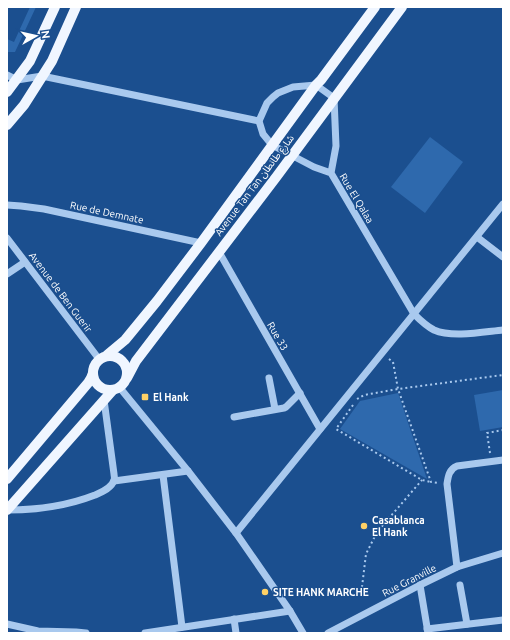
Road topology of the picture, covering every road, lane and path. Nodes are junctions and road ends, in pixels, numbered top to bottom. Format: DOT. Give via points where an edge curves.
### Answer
graph roads {
  1 [pos="55,7"];
  2 [pos="76,7"];
  3 [pos="375,7"];
  4 [pos="402,7"];
  5 [pos="7,75"];
  6 [pos="42,76"];
  7 [pos="17,80"];
  8 [pos="316,85"];
  9 [pos="7,92"];
  10 [pos="334,98"];
  11 [pos="259,121"];
  12 [pos="7,125"];
  13 [pos="272,144"];
  14 [pos="292,155"];
  15 [pos="331,173"];
  16 [pos="503,204"];
  17 [pos="7,205"];
  18 [pos="477,237"];
  19 [pos="7,238"];
  20 [pos="201,243"];
  21 [pos="219,252"];
  22 [pos="503,257"];
  23 [pos="25,262"];
  24 [pos="7,274"];
  25 [pos="414,314"];
  26 [pos="503,330"];
  27 [pos="383,352"];
  28 [pos="103,357"];
  29 [pos="93,372"];
  30 [pos="503,375"];
  31 [pos="127,378"];
  32 [pos="270,378"];
  33 [pos="116,389"];
  34 [pos="398,389"];
  35 [pos="300,393"];
  36 [pos="104,400"];
  37 [pos="275,409"];
  38 [pos="234,417"];
  39 [pos="320,429"];
  40 [pos="503,430"];
  41 [pos="503,460"];
  42 [pos="491,461"];
  43 [pos="188,471"];
  44 [pos="163,475"];
  45 [pos="7,479"];
  46 [pos="114,480"];
  47 [pos="422,480"];
  48 [pos="431,482"];
  49 [pos="447,484"];
  50 [pos="7,510"];
  51 [pos="236,533"];
  52 [pos="503,553"];
  53 [pos="457,567"];
  54 [pos="420,585"];
  55 [pos="460,585"];
  56 [pos="362,587"];
  57 [pos="290,611"];
  58 [pos="234,619"];
  59 [pos="503,620"];
  60 [pos="7,624"];
  61 [pos="467,624"];
  62 [pos="182,627"];
  63 [pos="427,631"];
  64 [pos="38,632"];
  65 [pos="86,633"];
  66 [pos="144,633"];
  67 [pos="236,633"];
  68 [pos="303,633"];
  69 [pos="328,633"];
  1 -- 7 [label="main road" via="30,61"];
  2 -- 6 [label="main road" via="59,47"];
  3 -- 8 [label="main road, Avenue Tan Tan شارع طانطان"];
  4 -- 10 [label="main road, Avenue Tan Tan شارع طانطان"];
  5 -- 7 [label="street"];
  6 -- 7 [label="street"];
  6 -- 11 [label="street"];
  6 -- 12 [label="main road" via="24,105"];
  7 -- 9 [label="main road"];
  8 -- 10 [label="street"];
  8 -- 11 [label="street" via="293,87 278,93 267,103"];
  8 -- 13 [label="main road, Avenue Tan Tan شارع طانطان"];
  10 -- 14 [label="main road, Avenue Tan Tan شارع طانطان"];
  10 -- 15 [label="street" via="336,146"];
  11 -- 13 [label="street, Rue El Qalaa" via="263,134"];
  13 -- 14 [label="street, Rue El Qalaa"];
  13 -- 20 [label="main road, Avenue Tan Tan شارع طانطان"];
  14 -- 15 [label="street, Rue El Qalaa"];
  14 -- 21 [label="main road, Avenue Tan Tan شارع طانطان"];
  15 -- 25 [label="street, Rue El Qalaa"];
  16 -- 18 [label="street"];
  17 -- 20 [label="street, Rue de Demnate" via="44,209"];
  18 -- 22 [label="street"];
  18 -- 25 [label="street"];
  19 -- 23 [label="street, Avenue de Ben Guerir"];
  20 -- 28 [label="main road, Avenue Tan Tan شارع طانطان" via="125,340"];
  21 -- 31 [label="main road, Avenue Tan Tan شارع طانطان" via="136,361"];
  21 -- 35 [label="street, Rue 33"];
  23 -- 24 [label="street"];
  23 -- 28 [label="street, Avenue de Ben Guerir"];
  25 -- 26 [label="street, Rue El Qalaa" via="430,328 449,334"];
  25 -- 27 [label="street"];
  27 -- 34 [label="path" via="393,362"];
  27 -- 39 [label="street"];
  28 -- 29 [label="main road" via="96,363"];
  28 -- 31 [label="main road" via="119,357 126,366"];
  29 -- 33 [label="main road" via="94,379 101,388"];
  29 -- 45 [label="main road" via="88,383"];
  30 -- 34 [label="path"];
  31 -- 33 [label="main road" via="123,385"];
  32 -- 37 [label="street"];
  33 -- 36 [label="main road"];
  33 -- 43 [label="street"];
  34 -- 47 [label="path" via="358,398 336,429"];
  34 -- 48 [label="path"];
  35 -- 37 [label="street" via="286,407"];
  35 -- 39 [label="street, Rue 33"];
  36 -- 46 [label="street"];
  36 -- 50 [label="main road"];
  37 -- 38 [label="street"];
  39 -- 51 [label="street"];
  40 -- 42 [label="path" via="487,432"];
  41 -- 42 [label="street"];
  42 -- 49 [label="street" via="453,468"];
  43 -- 44 [label="street"];
  43 -- 51 [label="street"];
  44 -- 46 [label="street"];
  44 -- 62 [label="street"];
  46 -- 50 [label="street" via="103,492 66,504"];
  47 -- 48 [label="path"];
  47 -- 56 [label="path" via="375,536 366,554"];
  48 -- 49 [label="path"];
  49 -- 53 [label="street"];
  51 -- 57 [label="street"];
  52 -- 53 [label="street, Rue Granville"];
  53 -- 54 [label="street, Rue Granville"];
  54 -- 63 [label="street"];
  54 -- 69 [label="street, Rue Granville"];
  55 -- 61 [label="street"];
  57 -- 58 [label="street"];
  57 -- 68 [label="street"];
  58 -- 62 [label="street"];
  58 -- 67 [label="street"];
  59 -- 61 [label="street"];
  60 -- 64 [label="street"];
  61 -- 63 [label="street"];
  62 -- 66 [label="street"];
  64 -- 65 [label="street"];
}
